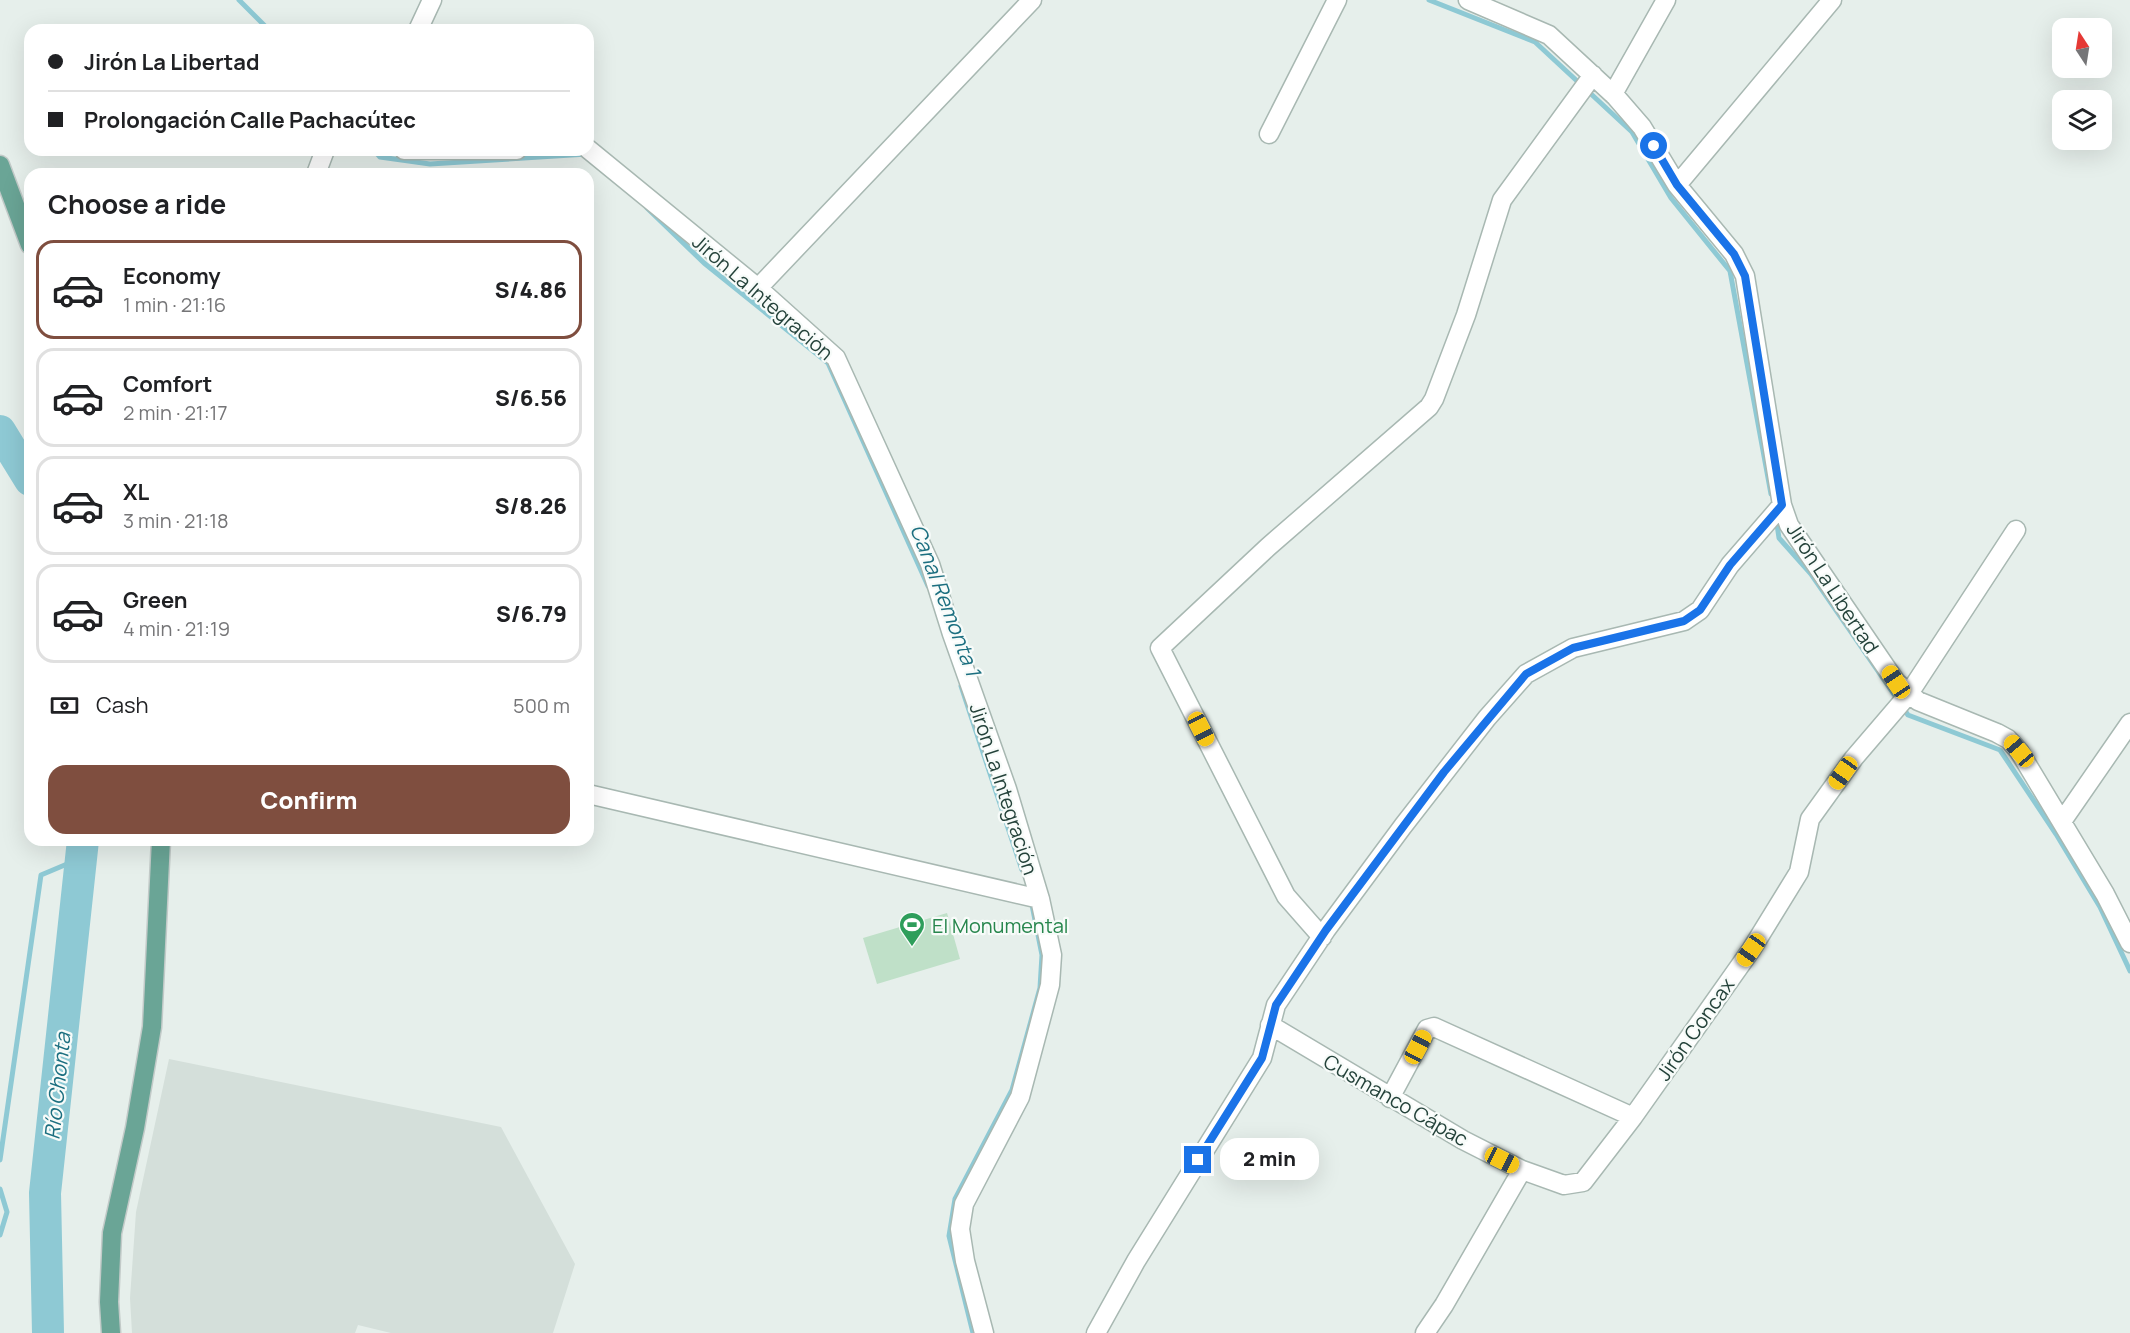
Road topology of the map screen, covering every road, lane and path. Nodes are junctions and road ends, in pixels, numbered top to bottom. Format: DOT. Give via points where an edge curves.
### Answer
graph roads {
  1 [pos="432,0"];
  2 [pos="1032,0"];
  3 [pos="1336,0"];
  4 [pos="1468,0"];
  5 [pos="1666,0"];
  6 [pos="1832,0"];
  7 [pos="421,24"];
  8 [pos="1593,75"];
  9 [pos="1613,94"];
  10 [pos="1269,134"];
  11 [pos="594,154"];
  12 [pos="0,165"];
  13 [pos="1677,185"];
  14 [pos="24,229"];
  15 [pos="758,288"];
  16 [pos="1782,505"];
  17 [pos="2016,530"];
  18 [pos="1908,695"];
  19 [pos="2130,723"];
  20 [pos="594,795"];
  21 [pos="2062,820"];
  22 [pos="161,846"];
  23 [pos="1040,899"];
  24 [pos="1322,937"];
  25 [pos="2129,940"];
  26 [pos="1270,1025"];
  27 [pos="1390,1098"];
  28 [pos="1632,1117"];
  29 [pos="1522,1170"];
  30 [pos="111,1333"];
  31 [pos="984,1333"];
  32 [pos="1096,1333"];
  33 [pos="1425,1333"];
  1 -- 7 [label="street"];
  2 -- 15 [label="street"];
  3 -- 10 [label="street"];
  4 -- 8 [label="street, Jirón La Libertad" via="1549,35"];
  5 -- 9 [label="street"];
  6 -- 13 [label="street"];
  8 -- 9 [label="street, Jirón La Libertad"];
  8 -- 24 [label="street" via="1502,200 1466,315 1429,407 1268,547 1160,648 1286,896"];
  9 -- 13 [label="street, Jirón La Libertad" via="1642,127"];
  11 -- 15 [label="street, Jirón La Integración"];
  12 -- 14 [label="main road"];
  13 -- 16 [label="street, Jirón La Libertad" via="1719,233 1745,276"];
  15 -- 23 [label="street, Jirón La Integración" via="836,358 930,564"];
  16 -- 18 [label="street, Jirón La Libertad" via="1789,525"];
  16 -- 24 [label="street" via="1730,565 1700,610 1684,621 1573,648 1526,674 1486,718"];
  17 -- 18 [label="street, Jirón Concax"];
  18 -- 21 [label="street, Jirón La Libertad" via="2008,739"];
  18 -- 28 [label="street, Jirón Concax" via="1854,758 1810,819 1799,872 1751,950"];
  19 -- 21 [label="street"];
  20 -- 23 [label="street"];
  21 -- 25 [label="street, Jirón La Libertad"];
  22 -- 30 [label="main road" via="152,1027 112,1233"];
  23 -- 31 [label="street, Jirón La Integración" via="1052,955 1050,985 1020,1097 964,1204 960,1228"];
  24 -- 26 [label="street" via="1276,1005"];
  26 -- 27 [label="street, Cusmanco Cápac"];
  26 -- 32 [label="street" via="1262,1058"];
  27 -- 28 [label="street" via="1431,1028"];
  27 -- 29 [label="street, Cusmanco Cápac"];
  28 -- 29 [label="street, Cusmanco Cápac" via="1583,1182 1564,1185"];
  29 -- 33 [label="street"];
}
